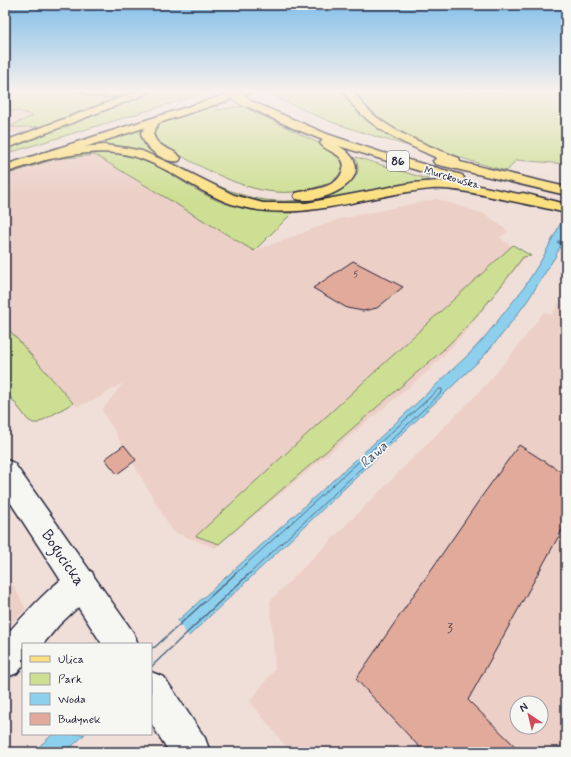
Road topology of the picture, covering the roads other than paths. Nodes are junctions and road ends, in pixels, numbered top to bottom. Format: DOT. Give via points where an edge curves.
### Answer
graph roads {
  1 [pos="52,127"];
  2 [pos="110,127"];
  3 [pos="135,127"];
  4 [pos="150,127"];
  5 [pos="300,127"];
  6 [pos="331,127"];
  7 [pos="386,127"];
  8 [pos="5,145"];
  9 [pos="46,156"];
  10 [pos="5,160"];
  11 [pos="469,168"];
  12 [pos="5,169"];
  13 [pos="496,191"];
  14 [pos="566,191"];
  15 [pos="566,209"];
  16 [pos="5,471"];
  17 [pos="81,583"];
  18 [pos="114,633"];
  19 [pos="5,661"];
  20 [pos="160,704"];
  21 [pos="191,752"];
  1 -- 8 [label="main road"];
  2 -- 10 [label="main road"];
  3 -- 9 [label="main road"];
  4 -- 5 [label="main road" via="147,138 160,150 238,190 269,196 299,196 321,192 343,181 350,170 350,164 345,156"];
  5 -- 13 [label="main road, Murckowska / 86" via="379,156"];
  6 -- 11 [label="main road, Murckowska / 86" via="392,148"];
  7 -- 11 [label="main road"];
  9 -- 12 [label="main road"];
  9 -- 13 [label="main road" via="89,150 130,152 148,158 223,197 265,207 307,208 433,185"];
  11 -- 14 [label="main road, Murckowska / 86"];
  13 -- 15 [label="main road"];
  16 -- 17 [label="street, Bogucicka"];
  17 -- 18 [label="street, Bogucicka"];
  17 -- 19 [label="street" via="48,614"];
  20 -- 21 [label="street"];
}
